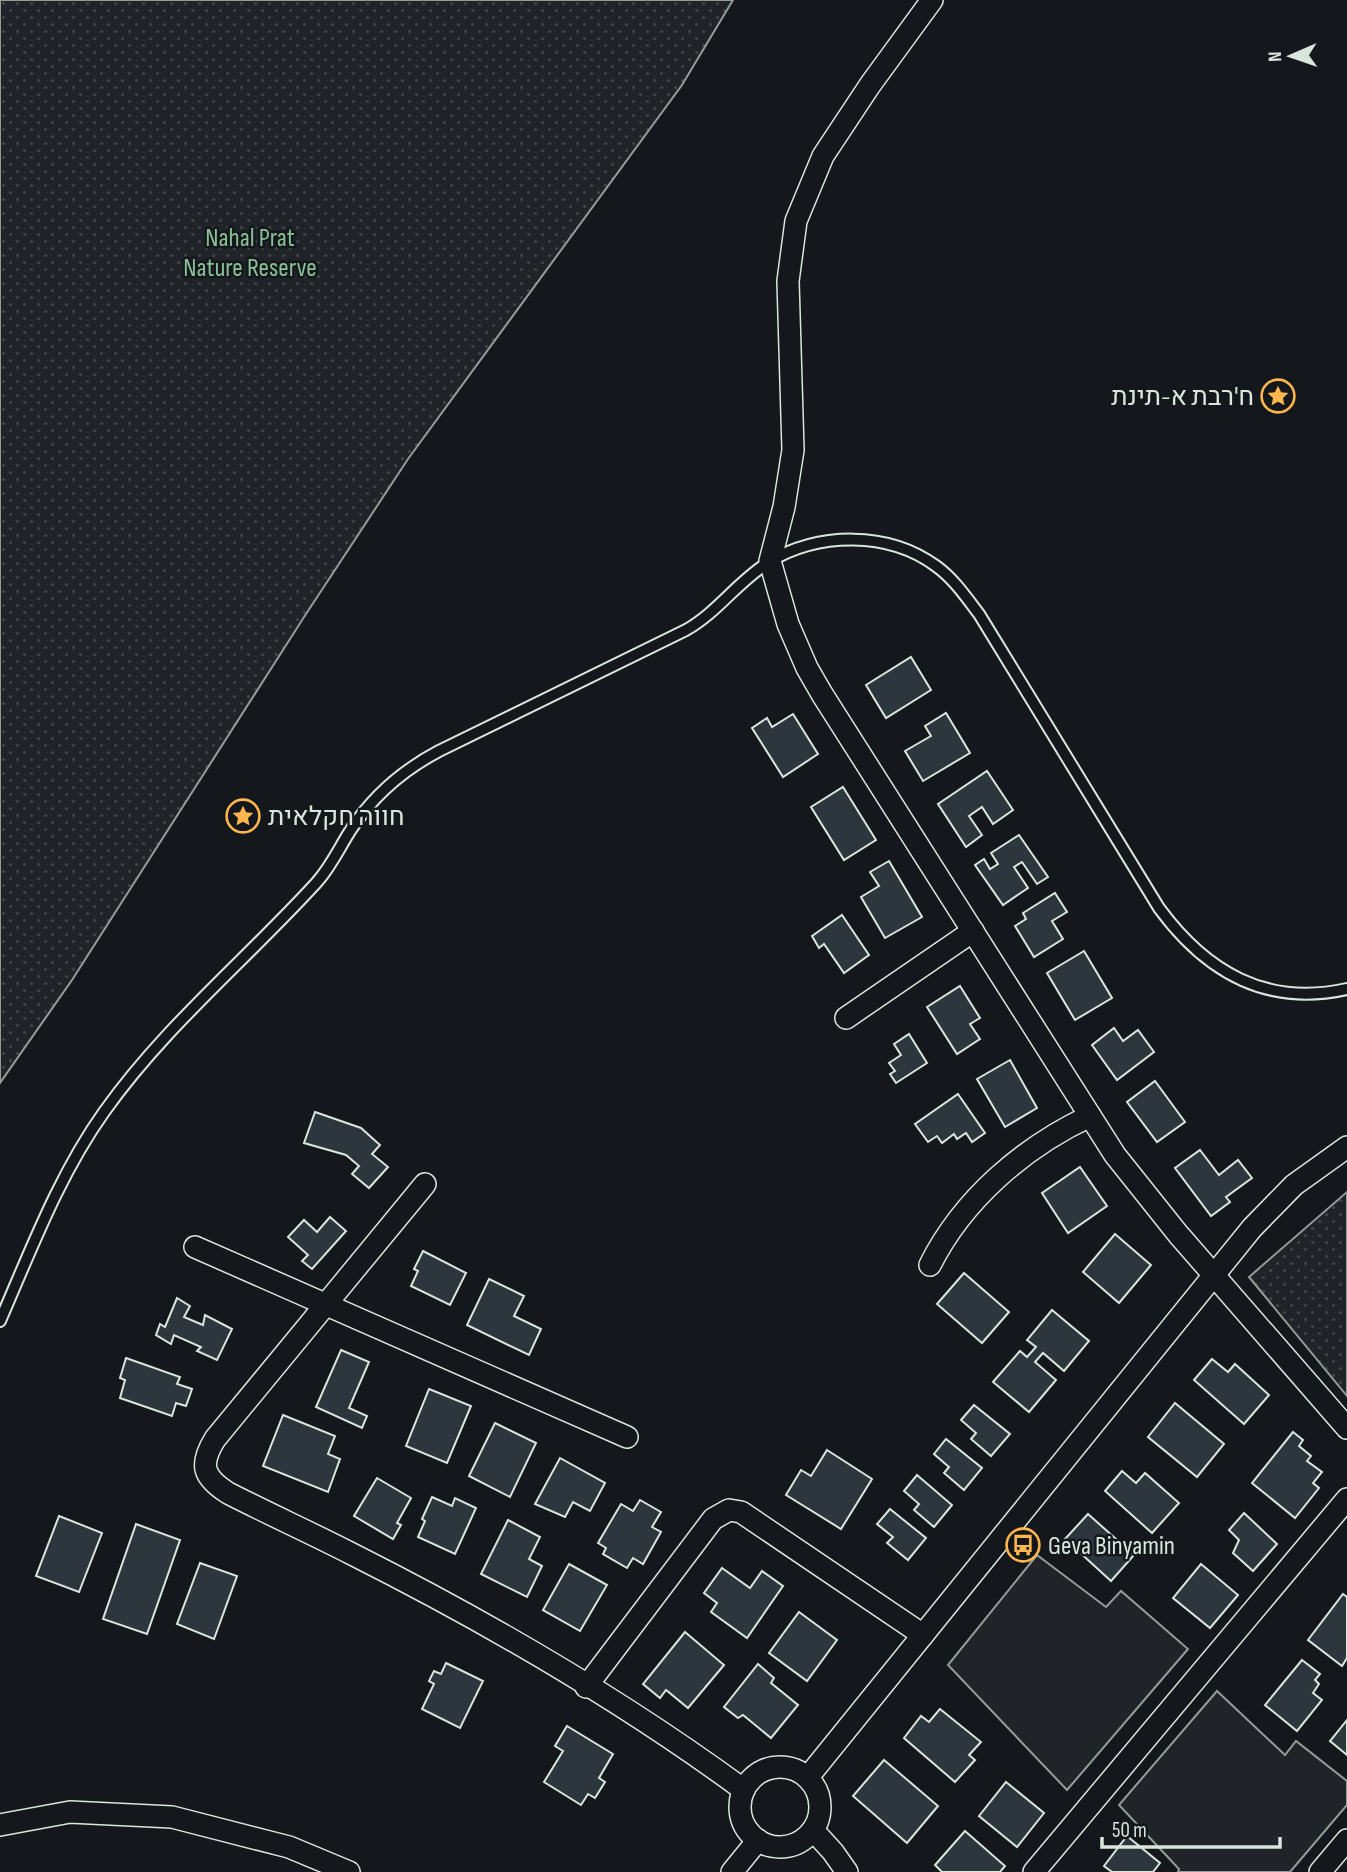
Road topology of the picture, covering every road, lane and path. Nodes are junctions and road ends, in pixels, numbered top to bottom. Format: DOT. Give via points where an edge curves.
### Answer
graph roads {
  1 [pos="932,0"];
  2 [pos="770,561"];
  3 [pos="973,931"];
  4 [pos="1347,989"];
  5 [pos="846,1018"];
  6 [pos="1090,1116"];
  7 [pos="1347,1147"];
  8 [pos="425,1184"];
  9 [pos="195,1247"];
  10 [pos="930,1265"];
  11 [pos="1213,1275"];
  12 [pos="325,1304"];
  13 [pos="0,1321"];
  14 [pos="1347,1428"];
  15 [pos="627,1437"];
  16 [pos="1347,1499"];
  17 [pos="923,1635"];
  18 [pos="586,1686"];
  19 [pos="808,1777"];
  20 [pos="744,1790"];
  21 [pos="0,1825"];
  22 [pos="813,1830"];
  23 [pos="758,1840"];
  24 [pos="1347,1840"];
  25 [pos="349,1872"];
  26 [pos="733,1872"];
  27 [pos="847,1872"];
  28 [pos="1034,1872"];
  29 [pos="1321,1872"];
  1 -- 2 [label="street" via="823,156 796,221 788,281 793,450"];
  2 -- 3 [label="street" via="782,608 807,668"];
  2 -- 4 [label="lane" via="798,548 855,539 911,551 936,566 979,614 1177,933 1240,981 1288,993"];
  2 -- 13 [label="lane" via="691,627 425,758 378,795 321,877 165,1037 104,1112 63,1179"];
  3 -- 5 [label="street"];
  3 -- 6 [label="street"];
  6 -- 10 [label="street" via="1033,1150 983,1191 953,1224"];
  6 -- 11 [label="street" via="1137,1184"];
  7 -- 11 [label="street" via="1294,1185"];
  8 -- 12 [label="street"];
  9 -- 12 [label="street"];
  11 -- 14 [label="street"];
  11 -- 17 [label="street"];
  12 -- 15 [label="street"];
  12 -- 18 [label="street" via="215,1439 205,1457 210,1478 228,1493 416,1588"];
  16 -- 28 [label="street"];
  17 -- 18 [label="street" via="741,1512 729,1510 713,1519"];
  17 -- 19 [label="street"];
  18 -- 20 [label="street"];
  19 -- 20 [label="street" via="791,1768 772,1768 755,1775"];
  19 -- 22 [label="street" via="820,1805"];
  20 -- 23 [label="street" via="741,1815 748,1832"];
  21 -- 25 [label="street" via="70,1812 172,1817 289,1847"];
  22 -- 23 [label="street" via="788,1846 775,1847"];
  22 -- 27 [label="street"];
  23 -- 26 [label="street"];
  24 -- 29 [label="street"];
}
